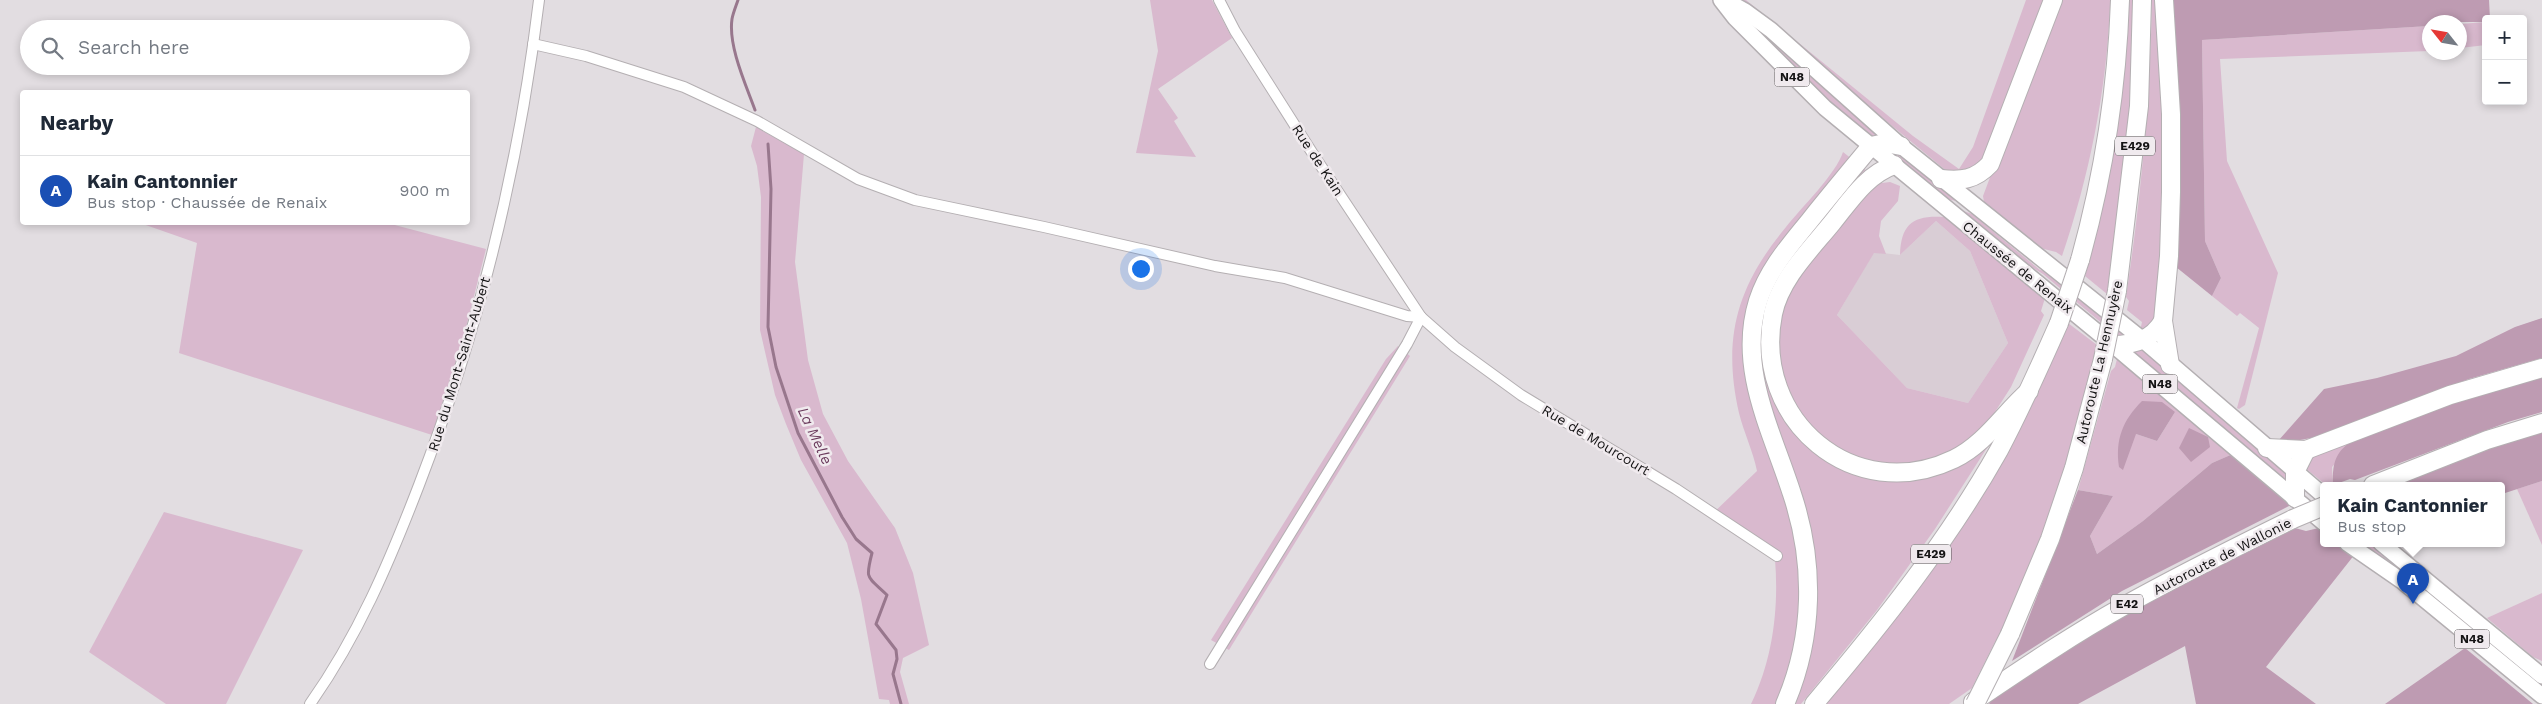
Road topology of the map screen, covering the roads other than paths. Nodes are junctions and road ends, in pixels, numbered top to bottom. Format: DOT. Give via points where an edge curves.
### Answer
graph roads {
  1 [pos="539,0"];
  2 [pos="1219,0"];
  3 [pos="1721,0"];
  4 [pos="1725,0"];
  5 [pos="2053,0"];
  6 [pos="2120,0"];
  7 [pos="2142,0"];
  8 [pos="2164,0"];
  9 [pos="533,44"];
  10 [pos="1871,146"];
  11 [pos="1901,146"];
  12 [pos="1894,165"];
  13 [pos="1941,179"];
  14 [pos="1421,317"];
  15 [pos="2163,321"];
  16 [pos="2143,340"];
  17 [pos="2108,352"];
  18 [pos="2170,365"];
  19 [pos="2542,368"];
  20 [pos="2029,391"];
  21 [pos="2542,423"];
  22 [pos="2266,448"];
  23 [pos="2306,450"];
  24 [pos="2295,472"];
  25 [pos="2381,482"];
  26 [pos="2320,493"];
  27 [pos="2295,498"];
  28 [pos="2320,508"];
  29 [pos="2320,520"];
  30 [pos="2353,547"];
  31 [pos="2386,547"];
  32 [pos="1777,556"];
  33 [pos="2526,663"];
  34 [pos="1210,664"];
  35 [pos="2542,668"];
  36 [pos="2542,676"];
  37 [pos="2542,696"];
  38 [pos="310,704"];
  39 [pos="1785,704"];
  40 [pos="1814,704"];
  41 [pos="1969,704"];
  42 [pos="1975,704"];
  1 -- 9 [label="street, Rue du Mont-Saint-Aubert"];
  2 -- 14 [label="street, Rue de Kain" via="1308,146"];
  3 -- 10 [label="main road, Chaussée de Renaix / N48" via="1803,88"];
  4 -- 11 [label="main road, Chaussée de Renaix / N48" via="1771,30"];
  5 -- 13 [label="highway" via="1990,164 1970,179"];
  6 -- 20 [label="highway, E429, bridge" via="2116,79 2099,184 2080,260"];
  7 -- 17 [label="highway, Autoroute La Hennuyère / E429, bridge" via="2139,106"];
  8 -- 15 [label="highway" via="2171,114 2171,192"];
  9 -- 14 [label="street" via="586,56 684,86 757,121 858,179 908,198 1215,266 1285,278 1407,316"];
  9 -- 38 [label="street, Rue du Mont-Saint-Aubert" via="503,208 480,302 444,416 403,527 363,619"];
  10 -- 11 [label="highway" via="1885,143"];
  10 -- 12 [label="main road, Chaussée de Renaix / N48"];
  10 -- 39 [label="highway" via="1780,258 1758,301 1752,328 1751,352 1760,402 1793,496 1808,565 1805,637"];
  11 -- 13 [label="main road, Chaussée de Renaix / N48"];
  12 -- 17 [label="main road, Chaussée de Renaix / N48"];
  12 -- 20 [label="highway" via="1870,178 1793,271 1780,292 1769,341 1773,376 1782,401 1795,422 1814,442 1837,457 1859,467 1886,473 1911,473 1955,459 1976,445"];
  13 -- 16 [label="main road, Chaussée de Renaix / N48"];
  14 -- 32 [label="street, Rue de Mourcourt" via="1455,347 1522,395 1676,489"];
  14 -- 34 [label="street"];
  15 -- 16 [label="highway" via="2157,331"];
  15 -- 18 [label="highway"];
  16 -- 17 [label="highway"];
  16 -- 18 [label="main road, Chaussée de Renaix / N48"];
  17 -- 27 [label="main road, Chaussée de Renaix / N48"];
  17 -- 42 [label="highway, Autoroute La Hennuyère / E429, bridge" via="2050,539 2010,634"];
  18 -- 22 [label="main road, Chaussée de Renaix / N48"];
  19 -- 23 [label="highway" via="2450,395"];
  20 -- 40 [label="highway, E429" via="1964,506 1889,610"];
  21 -- 25 [label="highway" via="2487,440"];
  22 -- 23 [label="highway"];
  22 -- 24 [label="main road, Chaussée de Renaix / N48"];
  23 -- 24 [label="highway"];
  24 -- 26 [label="main road, Chaussée de Renaix / N48"];
  24 -- 27 [label="highway"];
  27 -- 29 [label="main road, Chaussée de Renaix / N48"];
  28 -- 41 [label="highway, Autoroute de Wallonie / E42, bridge" via="2123,606"];
  30 -- 37 [label="main road, N48" via="2402,581"];
  31 -- 33 [label="main road, N48"];
  33 -- 35 [label="street"];
  33 -- 36 [label="main road, N48"];
}
